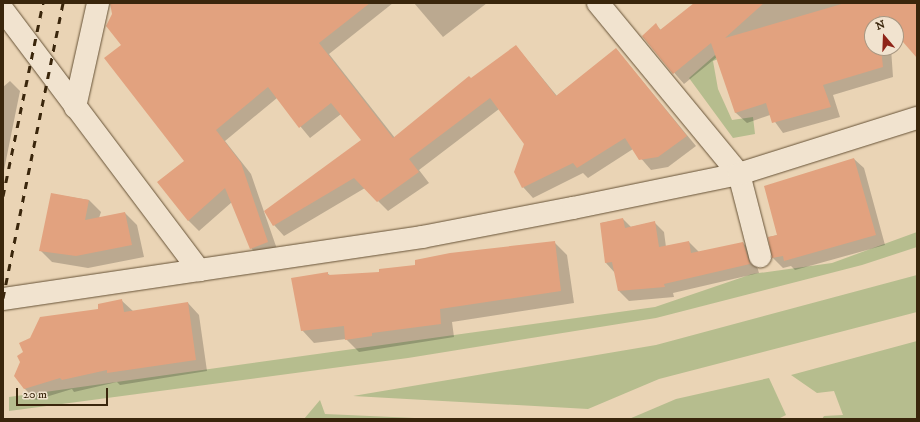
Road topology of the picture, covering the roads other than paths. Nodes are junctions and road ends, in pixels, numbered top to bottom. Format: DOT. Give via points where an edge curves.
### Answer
graph roads {
  1 [pos="98,3"];
  2 [pos="598,3"];
  3 [pos="3,10"];
  4 [pos="75,107"];
  5 [pos="917,118"];
  6 [pos="739,174"];
  7 [pos="760,256"];
  8 [pos="199,270"];
  9 [pos="3,299"];
  1 -- 4 [label="street"];
  2 -- 6 [label="street"];
  3 -- 4 [label="street"];
  4 -- 8 [label="street"];
  5 -- 6 [label="street"];
  6 -- 7 [label="street"];
  6 -- 8 [label="street" via="422,236"];
  8 -- 9 [label="street"];
}
